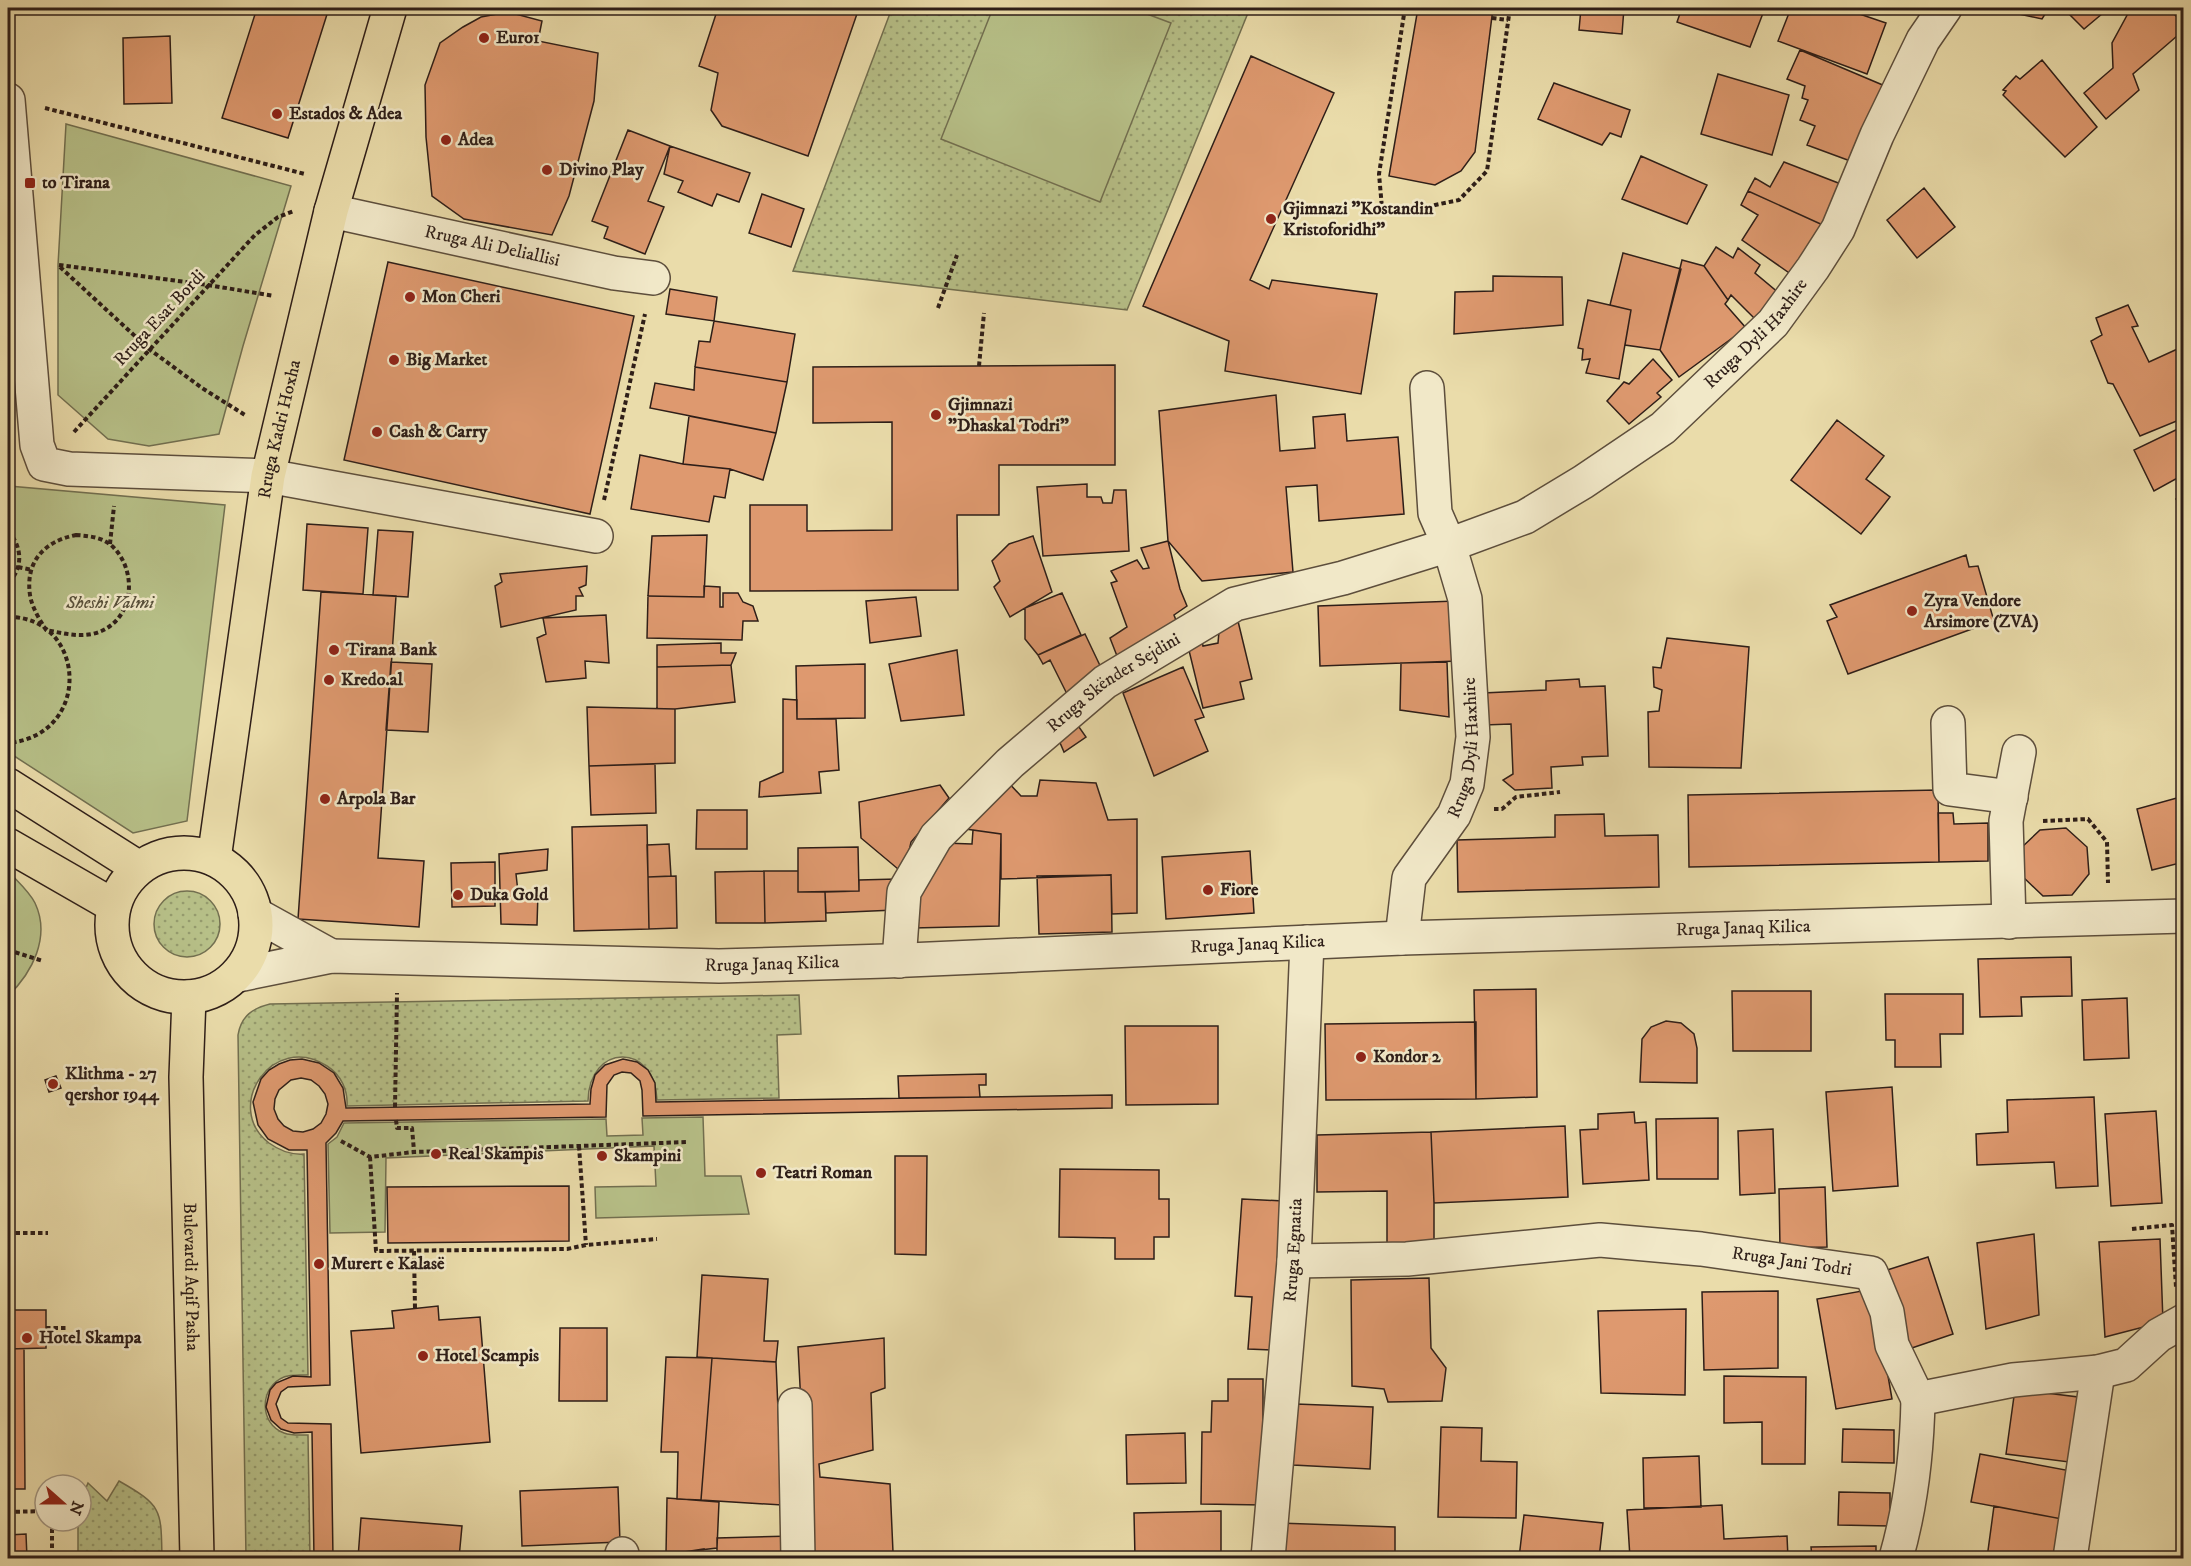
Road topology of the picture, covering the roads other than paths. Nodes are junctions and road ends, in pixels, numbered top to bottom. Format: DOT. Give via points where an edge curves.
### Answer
graph roads {
  1 [pos="390,8"];
  2 [pos="1945,8"];
  3 [pos="20,102"];
  4 [pos="331,211"];
  5 [pos="15,260"];
  6 [pos="653,278"];
  7 [pos="1427,388"];
  8 [pos="268,476"];
  9 [pos="596,536"];
  10 [pos="1449,545"];
  11 [pos="1948,723"];
  12 [pos="2019,752"];
  13 [pos="8,784"];
  14 [pos="2008,809"];
  15 [pos="8,845"];
  16 [pos="214,859"];
  17 [pos="139,868"];
  18 [pos="114,906"];
  19 [pos="255,914"];
  20 [pos="2184,916"];
  21 [pos="2008,922"];
  22 [pos="1402,938"];
  23 [pos="1307,942"];
  24 [pos="331,956"];
  25 [pos="899,961"];
  26 [pos="238,975"];
  27 [pos="189,998"];
  28 [pos="1294,1261"];
  29 [pos="2181,1322"];
  30 [pos="2098,1372"];
  31 [pos="1918,1400"];
  32 [pos="795,1405"];
  33 [pos="197,1558"];
  34 [pos="798,1558"];
  35 [pos="1269,1558"];
  36 [pos="1896,1558"];
  37 [pos="2070,1558"];
  1 -- 4 [label="main road, Rruga Kadri Hoxha"];
  2 -- 10 [label="street, Rruga Dyli Haxhire" via="1923,40 1877,135 1838,229 1773,323 1663,428 1525,517"];
  3 -- 5 [label="street"];
  4 -- 6 [label="street, Rruga Ali Deliallisi" via="614,273"];
  4 -- 8 [label="main road, Rruga Kadri Hoxha"];
  5 -- 8 [label="street" via="37,445 44,464 69,470"];
  7 -- 10 [label="street, Rruga Dyli Haxhire" via="1435,513"];
  8 -- 9 [label="street"];
  8 -- 16 [label="main road, Rruga Kadri Hoxha"];
  10 -- 22 [label="street, Rruga Dyli Haxhire" via="1465,599 1473,737 1467,784 1454,815 1409,878"];
  10 -- 25 [label="street, Rruga Skënder Sejdini" via="1343,578 1235,604 1105,682 1010,763 936,837 904,892"];
  11 -- 14 [label="street" via="1950,789"];
  12 -- 14 [label="street"];
  13 -- 17 [label="main road"];
  14 -- 21 [label="street"];
  15 -- 18 [label="main road"];
  16 -- 17 [label="main road" via="176,853"];
  16 -- 19 [label="main road" via="245,886"];
  17 -- 18 [label="main road" via="124,885"];
  18 -- 27 [label="main road" via="112,929 117,951 128,970 145,986 166,995"];
  19 -- 24 [label="street"];
  19 -- 26 [label="main road" via="254,945"];
  20 -- 21 [label="street, Rruga Janaq Kilica"];
  21 -- 22 [label="street, Rruga Janaq Kilica"];
  22 -- 23 [label="street, Rruga Janaq Kilica"];
  23 -- 25 [label="street, Rruga Janaq Kilica"];
  23 -- 28 [label="street, Rruga Egnatia"];
  24 -- 25 [label="street, Rruga Janaq Kilica" via="719,966"];
  24 -- 26 [label="street"];
  26 -- 27 [label="main road" via="210,993"];
  27 -- 33 [label="main road, Bulevardi Aqif Pasha" via="186,1077"];
  28 -- 31 [label="street, Rruga Jani Todri" via="1407,1259 1600,1240 1701,1249 1871,1273 1887,1312 1892,1345"];
  28 -- 35 [label="street, Rruga Egnatia"];
  29 -- 30 [label="street" via="2159,1335 2126,1365"];
  30 -- 31 [label="street" via="2013,1380"];
  30 -- 37 [label="street"];
  31 -- 36 [label="street" via="1913,1485"];
  32 -- 34 [label="street"];
}
